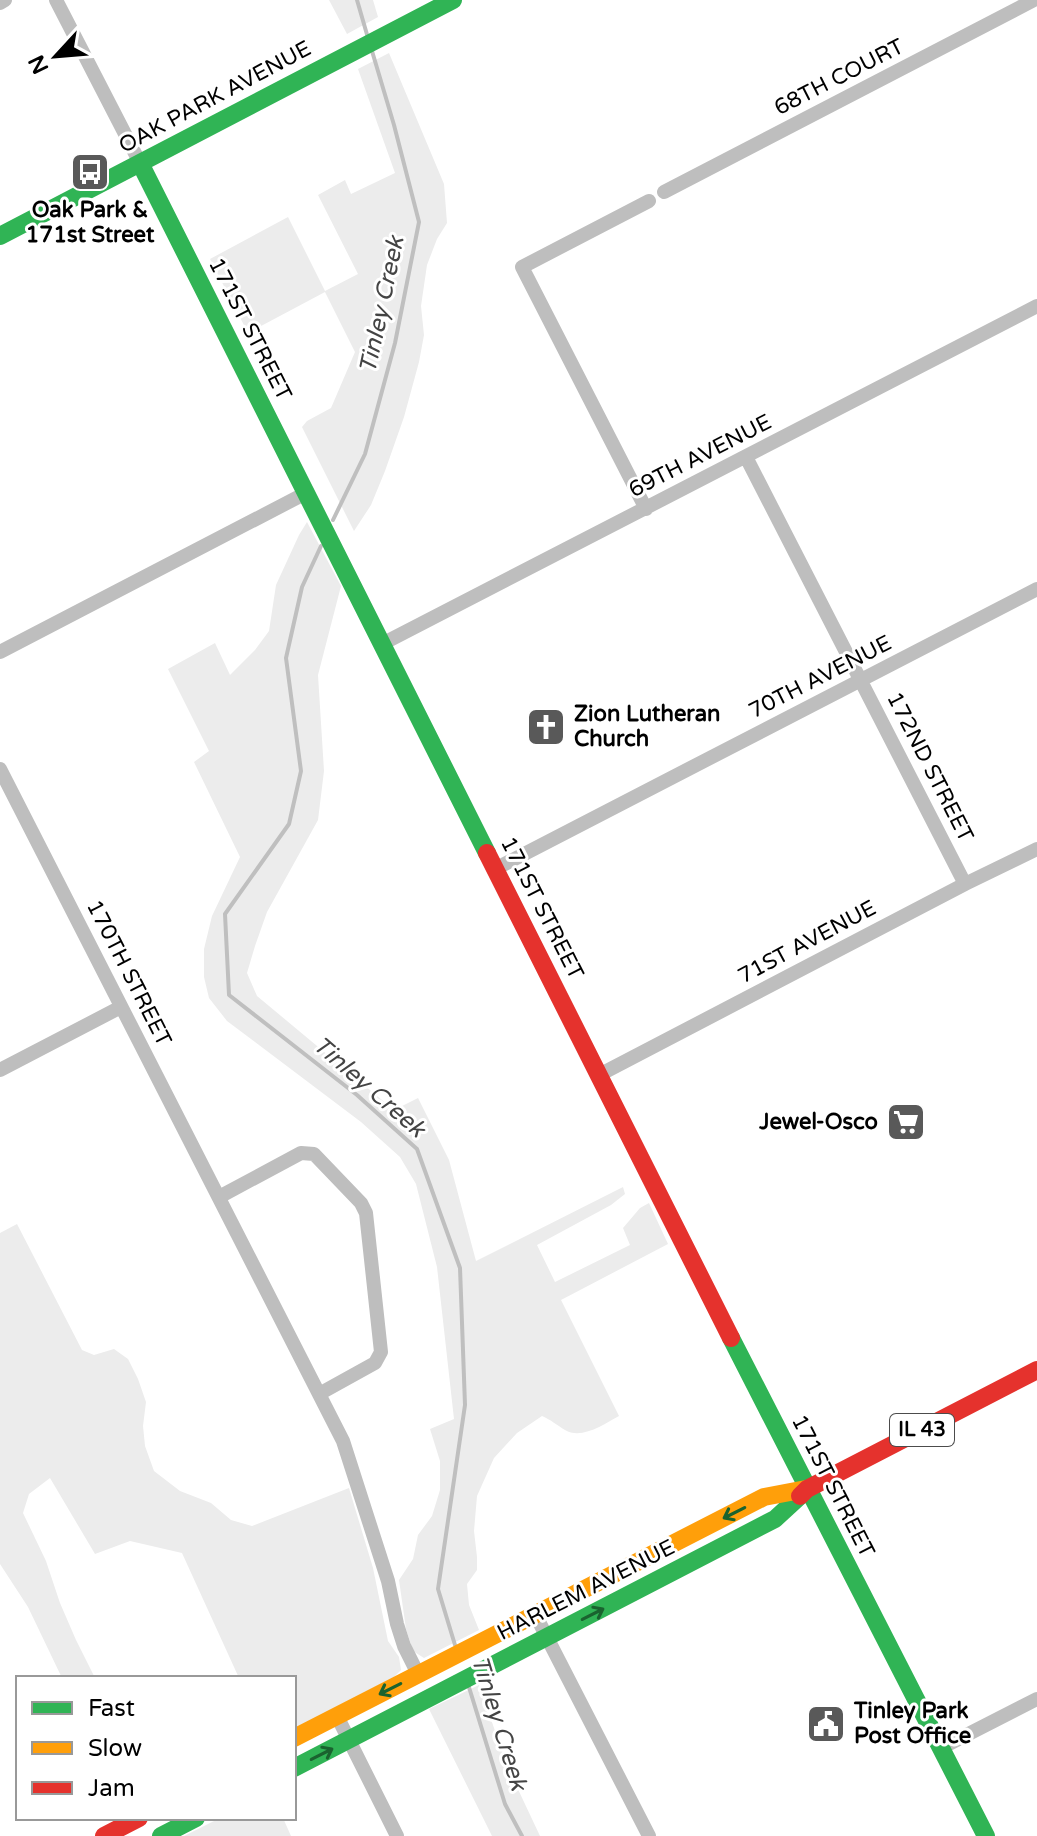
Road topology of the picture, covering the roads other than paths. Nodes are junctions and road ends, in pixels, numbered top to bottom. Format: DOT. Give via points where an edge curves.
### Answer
graph roads {
  1 [pos="56,0"];
  2 [pos="453,0"];
  3 [pos="1034,0"];
  4 [pos="140,163"];
  5 [pos="664,192"];
  6 [pos="649,201"];
  7 [pos="0,236"];
  8 [pos="1037,306"];
  9 [pos="746,457"];
  10 [pos="306,493"];
  11 [pos="646,509"];
  12 [pos="1037,589"];
  13 [pos="382,644"];
  14 [pos="0,652"];
  15 [pos="861,681"];
  16 [pos="0,769"];
  17 [pos="1037,849"];
  18 [pos="495,869"];
  19 [pos="965,884"];
  20 [pos="121,1007"];
  21 [pos="0,1070"];
  22 [pos="599,1075"];
  23 [pos="219,1197"];
  24 [pos="1037,1370"];
  25 [pos="319,1394"];
  26 [pos="807,1489"];
  27 [pos="535,1614"];
  28 [pos="547,1637"];
  29 [pos="418,1674"];
  30 [pos="1037,1699"];
  31 [pos="337,1716"];
  32 [pos="296,1737"];
  33 [pos="350,1740"];
  34 [pos="941,1748"];
  35 [pos="296,1767"];
  36 [pos="135,1820"];
  37 [pos="192,1820"];
  38 [pos="981,1834"];
  39 [pos="104,1836"];
  40 [pos="161,1836"];
  41 [pos="397,1836"];
  42 [pos="649,1836"];
  1 -- 4 [label="street, 171ST STREET"];
  2 -- 4 [label="street, OAK PARK AVENUE"];
  3 -- 5 [label="street, 68TH COURT"];
  4 -- 7 [label="street, OAK PARK AVENUE"];
  4 -- 10 [label="street, 171ST STREET"];
  6 -- 11 [label="street" via="522,267"];
  8 -- 9 [label="street, 69TH AVENUE"];
  9 -- 11 [label="street, 69TH AVENUE"];
  9 -- 15 [label="street, 172ND STREET"];
  10 -- 13 [label="street, 171ST STREET"];
  10 -- 14 [label="street"];
  11 -- 13 [label="street, 69TH AVENUE"];
  12 -- 15 [label="street, 70TH AVENUE"];
  13 -- 18 [label="street, 171ST STREET"];
  15 -- 18 [label="street, 70TH AVENUE"];
  15 -- 19 [label="street, 172ND STREET"];
  16 -- 20 [label="street, 170TH STREET"];
  17 -- 19 [label="street, 71ST AVENUE"];
  18 -- 22 [label="street, 171ST STREET"];
  19 -- 22 [label="street, 71ST AVENUE"];
  20 -- 21 [label="street"];
  20 -- 23 [label="street, 170TH STREET"];
  22 -- 26 [label="street, 171ST STREET"];
  23 -- 25 [label="street, 170TH STREET"];
  23 -- 25 [label="street" via="301,1153 314,1154 361,1203 381,1352 375,1363"];
  24 -- 26 [label="street, HARLEM AVENUE / IL 43"];
  25 -- 29 [label="street, 170TH STREET" via="348,1453 397,1624"];
  26 -- 27 [label="street, HARLEM AVENUE / IL 43, one-way" via="764,1497"];
  28 -- 26 [label="street, HARLEM AVENUE / IL 43, one-way" via="775,1519"];
  26 -- 34 [label="street, 171ST STREET"];
  27 -- 28 [label="street"];
  27 -- 29 [label="street, HARLEM AVENUE / IL 43"];
  28 -- 33 [label="street, HARLEM AVENUE / IL 43"];
  28 -- 42 [label="street"];
  29 -- 31 [label="street, HARLEM AVENUE / IL 43, one-way"];
  30 -- 34 [label="street"];
  31 -- 32 [label="street, HARLEM AVENUE / IL 43"];
  31 -- 33 [label="street"];
  35 -- 33 [label="street, HARLEM AVENUE / IL 43, one-way"];
  33 -- 41 [label="street"];
  34 -- 38 [label="street, 171ST STREET"];
  36 -- 39 [label="street"];
  37 -- 40 [label="street"];
}
